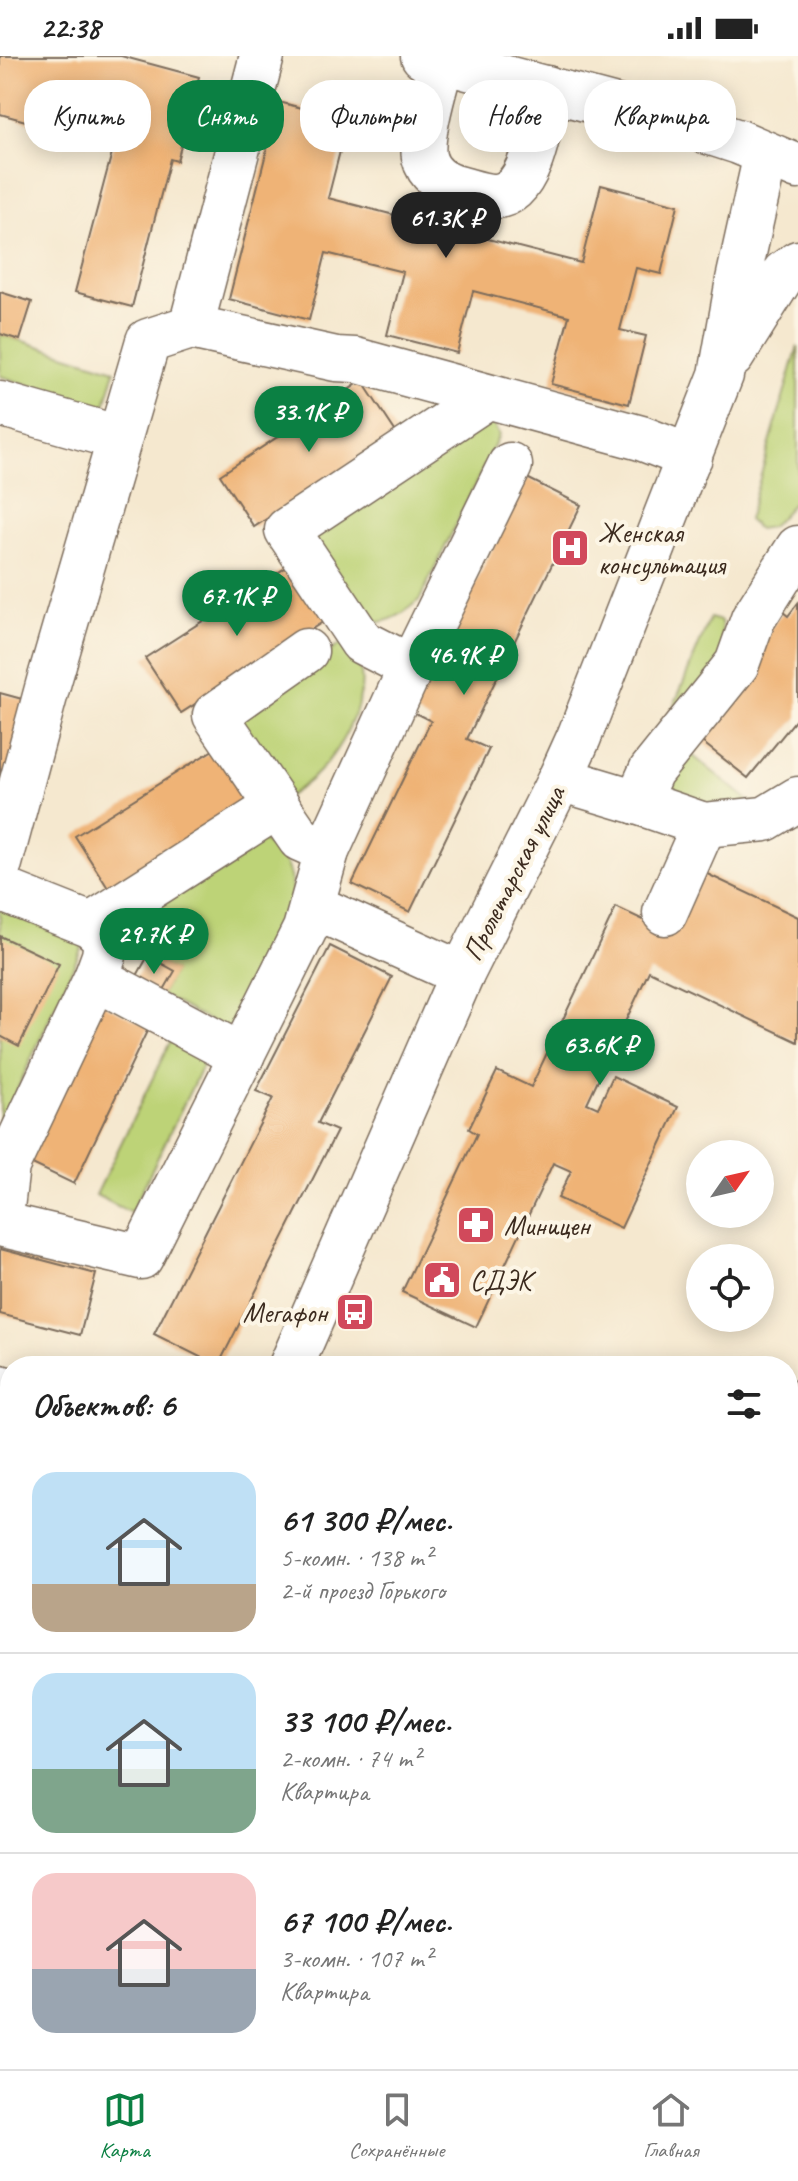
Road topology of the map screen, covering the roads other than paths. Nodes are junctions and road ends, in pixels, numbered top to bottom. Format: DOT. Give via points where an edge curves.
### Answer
graph roads {
  1 [pos="262,56"];
  2 [pos="433,58"];
  3 [pos="517,80"];
  4 [pos="568,94"];
  5 [pos="532,152"];
  6 [pos="782,160"];
  7 [pos="798,263"];
  8 [pos="191,327"];
  9 [pos="721,375"];
  10 [pos="487,397"];
  11 [pos="0,404"];
  12 [pos="119,438"];
  13 [pos="690,457"];
  14 [pos="510,465"];
  15 [pos="798,548"];
  16 [pos="306,651"];
  17 [pos="411,667"];
  18 [pos="560,779"];
  19 [pos="798,799"];
  20 [pos="637,802"];
  21 [pos="278,806"];
  22 [pos="704,825"];
  23 [pos="327,851"];
  24 [pos="0,863"];
  25 [pos="0,889"];
  26 [pos="312,906"];
  27 [pos="665,913"];
  28 [pos="91,925"];
  29 [pos="462,974"];
  30 [pos="96,978"];
  31 [pos="242,1056"];
  32 [pos="295,1356"];
  1 -- 8 [label="street"];
  2 -- 3 [label="street"];
  2 -- 5 [label="street" via="424,144 432,174 446,185 497,196 522,181"];
  4 -- 6 [label="street" via="699,129"];
  6 -- 9 [label="street, Пролетарская улица" via="736,291"];
  7 -- 9 [label="street, Пролетарская улица" via="784,273"];
  8 -- 10 [label="street" via="355,360"];
  8 -- 12 [label="street" via="148,341"];
  9 -- 13 [label="street, Пролетарская улица"];
  10 -- 13 [label="street" via="641,438"];
  10 -- 17 [label="street" via="287,530 362,642"];
  11 -- 12 [label="street"];
  12 -- 24 [label="street"];
  13 -- 18 [label="street, Пролетарская улица"];
  14 -- 17 [label="street"];
  15 -- 20 [label="street" via="753,619 737,664 651,771"];
  16 -- 21 [label="street" via="215,715"];
  17 -- 23 [label="street"];
  18 -- 20 [label="street"];
  18 -- 29 [label="street, Пролетарская улица"];
  19 -- 22 [label="street" via="765,819"];
  20 -- 22 [label="street"];
  21 -- 23 [label="street" via="300,839"];
  21 -- 28 [label="street"];
  22 -- 27 [label="street"];
  23 -- 26 [label="street"];
  25 -- 28 [label="street"];
  26 -- 29 [label="street"];
  26 -- 31 [label="street"];
  28 -- 30 [label="street" via="106,939"];
  29 -- 32 [label="street, Пролетарская улица"];
  30 -- 31 [label="street"];
  30 -- 31 [label="street" via="7,1166 0,1224 141,1257"];
}
